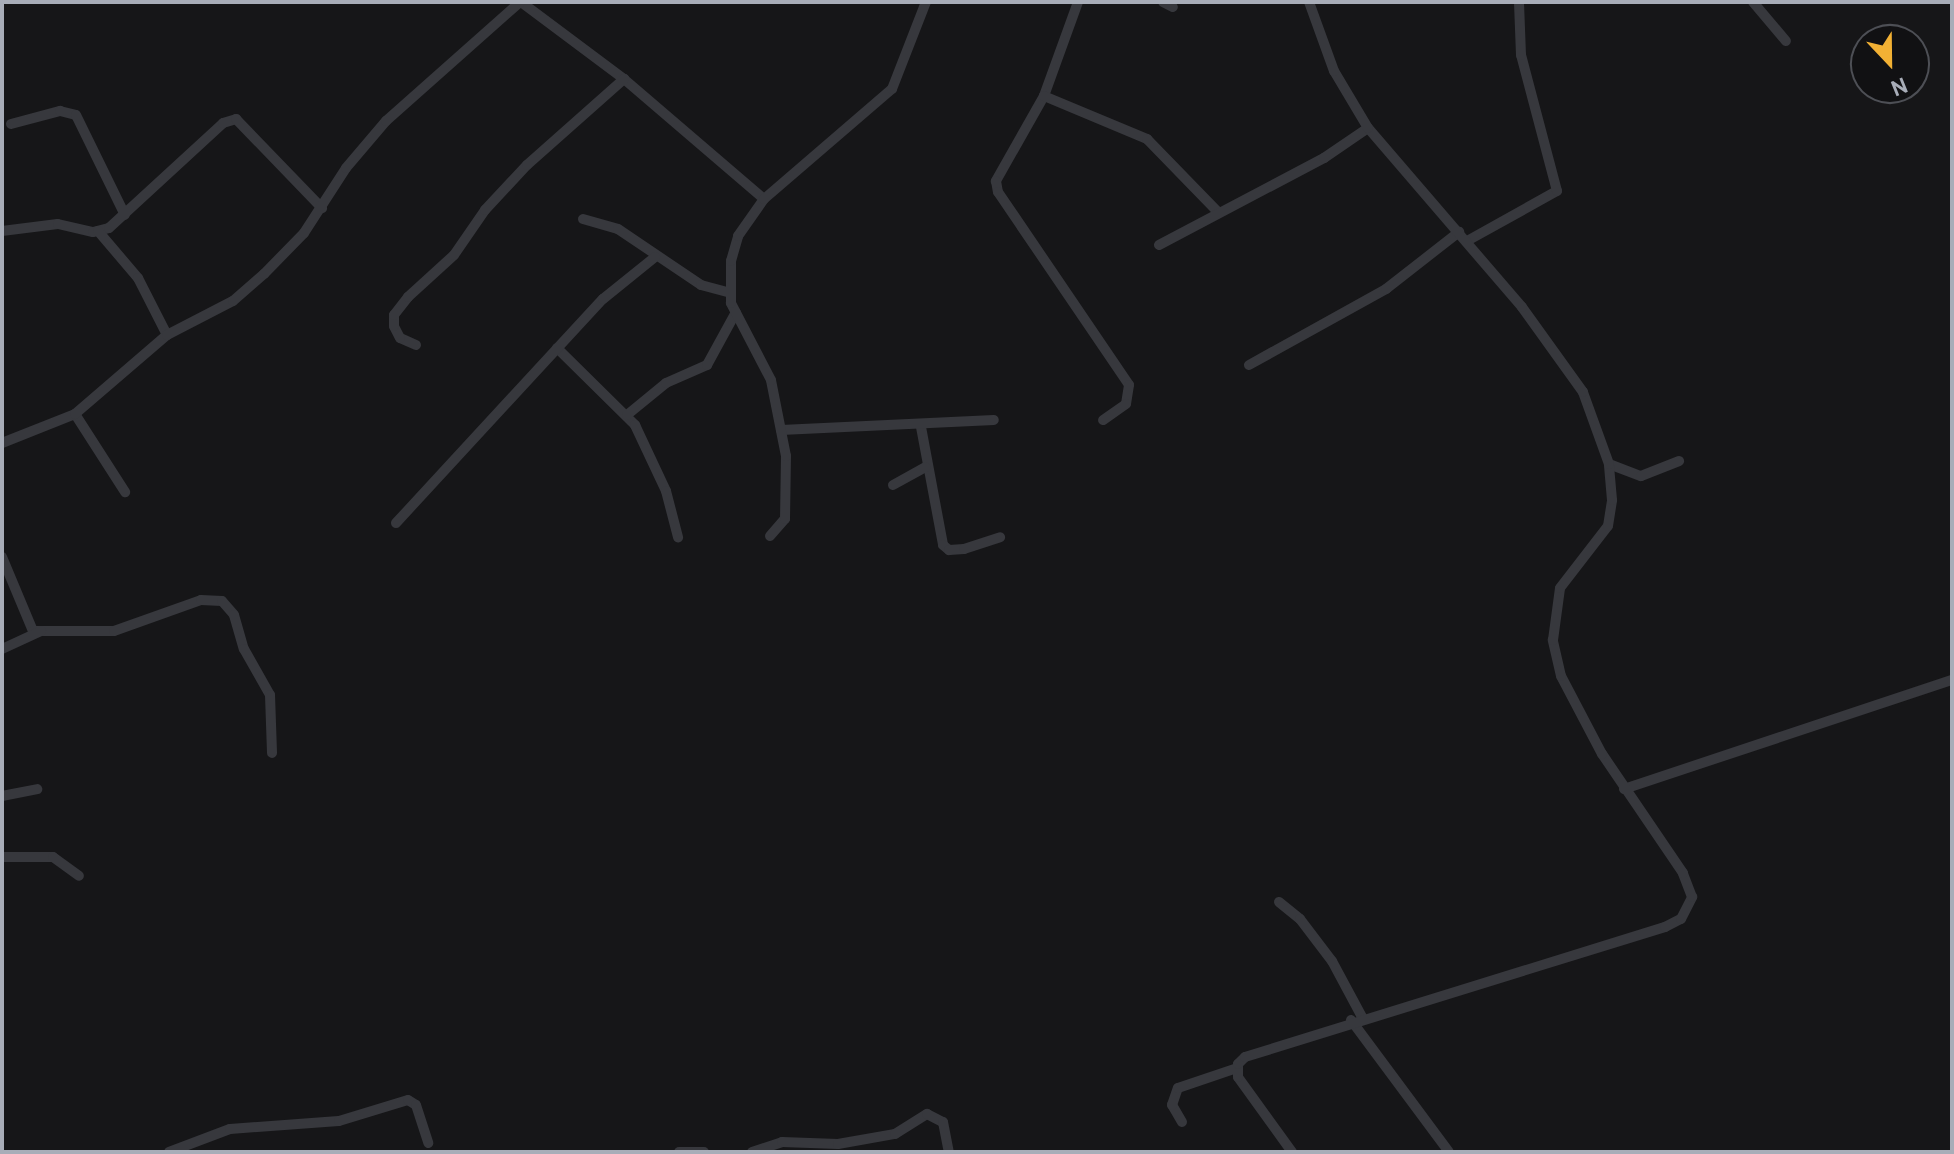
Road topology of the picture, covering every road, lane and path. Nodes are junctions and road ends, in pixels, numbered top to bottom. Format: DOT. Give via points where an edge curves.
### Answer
graph roads {
  1 [pos="520,2"];
  2 [pos="926,2"];
  3 [pos="1078,2"];
  4 [pos="1309,2"];
  5 [pos="1519,2"];
  6 [pos="1753,2"];
  7 [pos="1786,41"];
  8 [pos="624,79"];
  9 [pos="1044,96"];
  10 [pos="11,124"];
  11 [pos="1368,128"];
  12 [pos="764,199"];
  13 [pos="322,208"];
  14 [pos="1217,211"];
  15 [pos="125,215"];
  16 [pos="583,219"];
  17 [pos="103,229"];
  18 [pos="2,231"];
  19 [pos="1459,232"];
  20 [pos="1467,241"];
  21 [pos="1159,245"];
  22 [pos="655,257"];
  23 [pos="730,293"];
  24 [pos="736,312"];
  25 [pos="167,335"];
  26 [pos="416,345"];
  27 [pos="557,348"];
  28 [pos="1249,365"];
  29 [pos="75,414"];
  30 [pos="627,415"];
  31 [pos="994,420"];
  32 [pos="1103,420"];
  33 [pos="921,427"];
  34 [pos="781,430"];
  35 [pos="2,443"];
  36 [pos="1679,461"];
  37 [pos="1609,464"];
  38 [pos="925,467"];
  39 [pos="893,485"];
  40 [pos="125,492"];
  41 [pos="396,523"];
  42 [pos="770,536"];
  43 [pos="678,537"];
  44 [pos="1000,537"];
  45 [pos="2,557"];
  46 [pos="46,629"];
  47 [pos="2,649"];
  48 [pos="1952,680"];
  49 [pos="272,753"];
  50 [pos="37,789"];
  51 [pos="1624,789"];
  52 [pos="2,796"];
  53 [pos="2,857"];
  54 [pos="79,876"];
  55 [pos="1279,902"];
  56 [pos="1357,1018"];
  57 [pos="1237,1068"];
  58 [pos="1182,1122"];
  59 [pos="428,1143"];
  60 [pos="169,1152"];
  61 [pos="679,1152"];
  62 [pos="704,1152"];
  63 [pos="752,1152"];
  64 [pos="949,1152"];
  65 [pos="1292,1152"];
  66 [pos="1449,1152"];
  1 -- 8 [label="street"];
  1 -- 13 [label="street" via="386,121 346,168"];
  2 -- 12 [label="street" via="892,89"];
  3 -- 9 [label="street"];
  4 -- 11 [label="street" via="1334,71"];
  5 -- 20 [label="street" via="1523,69 1557,191"];
  6 -- 7 [label="street"];
  8 -- 12 [label="street"];
  8 -- 26 [label="street" via="527,165 485,210 454,255 408,297 394,315 394,326 400,338"];
  9 -- 14 [label="street" via="1147,139"];
  9 -- 32 [label="street" via="996,181 998,192 1129,385 1126,404"];
  10 -- 15 [label="street" via="60,111 76,115"];
  11 -- 14 [label="street" via="1324,158"];
  11 -- 19 [label="street"];
  12 -- 23 [label="street" via="738,236"];
  13 -- 15 [label="street" via="236,119 223,123"];
  13 -- 25 [label="street" via="233,301"];
  14 -- 21 [label="street"];
  15 -- 17 [label="street"];
  16 -- 22 [label="street" via="618,229"];
  17 -- 18 [label="street" via="58,224"];
  17 -- 25 [label="street" via="142,284"];
  19 -- 20 [label="street"];
  19 -- 28 [label="street" via="1386,289"];
  20 -- 37 [label="street" via="1573,373"];
  22 -- 23 [label="street" via="701,285"];
  22 -- 27 [label="street" via="603,299"];
  23 -- 24 [label="street"];
  24 -- 30 [label="street" via="707,365 666,383"];
  24 -- 34 [label="street" via="771,380"];
  25 -- 29 [label="street"];
  27 -- 30 [label="street"];
  27 -- 41 [label="street"];
  29 -- 35 [label="street"];
  29 -- 40 [label="street"];
  30 -- 43 [label="street" via="646,443"];
  31 -- 33 [label="street"];
  33 -- 34 [label="street"];
  33 -- 38 [label="street"];
  34 -- 42 [label="street" via="787,503 785,519"];
  36 -- 37 [label="street" via="1641,476"];
  37 -- 51 [label="street" via="1608,526 1560,588 1553,640 1574,705"];
  38 -- 39 [label="street"];
  38 -- 44 [label="street" via="943,545 964,549"];
  45 -- 46 [label="street" via="33,631"];
  46 -- 47 [label="street"];
  46 -- 49 [label="street" via="114,631 201,600 222,601 234,615 244,649 270,695"];
  48 -- 51 [label="street"];
  50 -- 52 [label="street"];
  51 -- 56 [label="street" via="1690,886 1690,909 1681,919"];
  53 -- 54 [label="street" via="57,857"];
  55 -- 56 [label="street" via="1300,919 1332,961"];
  56 -- 57 [label="street" via="1245,1057"];
  56 -- 66 [label="street"];
  57 -- 58 [label="street" via="1178,1088 1172,1105"];
  57 -- 65 [label="street" via="1241,1082"];
  59 -- 60 [label="street" via="416,1105 408,1100 339,1121 230,1129"];
  61 -- 62 [label="street"];
  63 -- 64 [label="street" via="782,1142 838,1144 895,1134 927,1114 943,1122"];
}
